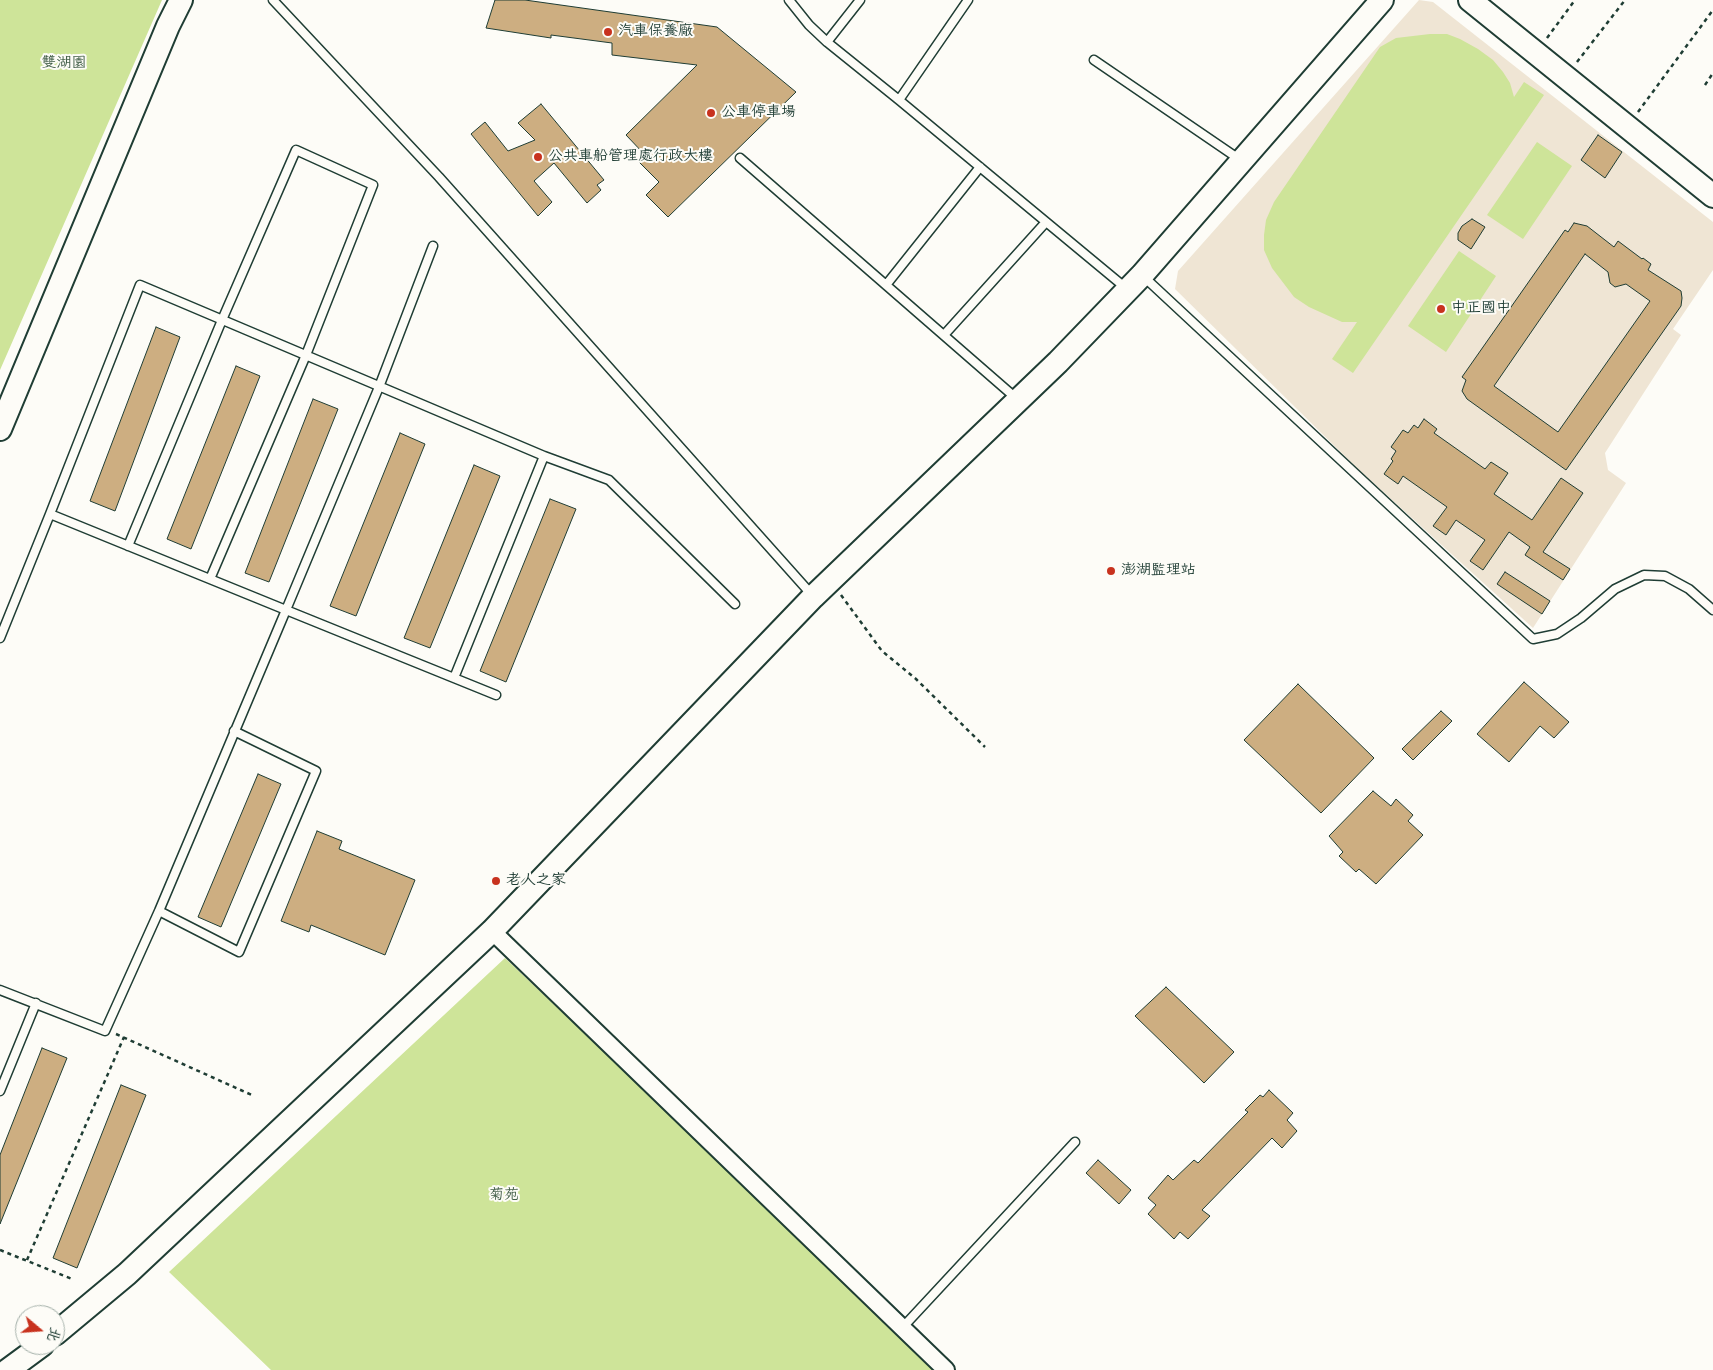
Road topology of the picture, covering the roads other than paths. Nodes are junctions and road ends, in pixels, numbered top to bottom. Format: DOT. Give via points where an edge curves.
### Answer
graph roads {
  1 [pos="182,0"];
  2 [pos="273,0"];
  3 [pos="789,0"];
  4 [pos="860,0"];
  5 [pos="968,0"];
  6 [pos="1382,0"];
  7 [pos="1470,0"];
  8 [pos="827,42"];
  9 [pos="1094,60"];
  10 [pos="899,100"];
  11 [pos="740,158"];
  12 [pos="1242,161"];
  13 [pos="980,167"];
  14 [pos="1713,196"];
  15 [pos="1046,222"];
  16 [pos="433,246"];
  17 [pos="1135,282"];
  18 [pos="886,285"];
  19 [pos="222,320"];
  20 [pos="944,335"];
  21 [pos="306,355"];
  22 [pos="379,387"];
  23 [pos="1018,400"];
  24 [pos="0,429"];
  25 [pos="544,456"];
  26 [pos="50,514"];
  27 [pos="128,546"];
  28 [pos="210,579"];
  29 [pos="813,597"];
  30 [pos="735,604"];
  31 [pos="286,610"];
  32 [pos="1713,610"];
  33 [pos="0,638"];
  34 [pos="454,678"];
  35 [pos="496,695"];
  36 [pos="234,731"];
  37 [pos="159,912"];
  38 [pos="492,931"];
  39 [pos="0,990"];
  40 [pos="36,1003"];
  41 [pos="0,1091"];
  42 [pos="1075,1142"];
  43 [pos="65,1326"];
  44 [pos="903,1326"];
  45 [pos="28,1355"];
  46 [pos="8,1370"];
  47 [pos="946,1370"];
  1 -- 24 [label="main road" via="168,26"];
  2 -- 29 [label="lane" via="438,177"];
  3 -- 8 [label="lane"];
  4 -- 8 [label="lane"];
  5 -- 10 [label="lane"];
  6 -- 12 [label="main road"];
  7 -- 14 [label="main road"];
  8 -- 10 [label="lane"];
  9 -- 12 [label="lane"];
  10 -- 13 [label="lane"];
  11 -- 18 [label="lane"];
  12 -- 17 [label="main road"];
  13 -- 15 [label="lane"];
  13 -- 18 [label="lane"];
  15 -- 17 [label="lane"];
  15 -- 20 [label="lane"];
  16 -- 22 [label="lane"];
  17 -- 23 [label="main road"];
  17 -- 32 [label="lane" via="1533,639 1557,634 1615,589 1644,575 1665,576 1689,589"];
  18 -- 20 [label="lane"];
  19 -- 21 [label="lane"];
  19 -- 21 [label="lane" via="296,150 372,185"];
  19 -- 26 [label="lane" via="140,285"];
  19 -- 27 [label="lane"];
  20 -- 23 [label="lane"];
  21 -- 22 [label="lane"];
  21 -- 28 [label="lane"];
  22 -- 25 [label="lane"];
  22 -- 31 [label="lane"];
  23 -- 29 [label="main road"];
  25 -- 30 [label="lane" via="609,480"];
  25 -- 34 [label="lane"];
  26 -- 27 [label="lane"];
  26 -- 33 [label="lane"];
  27 -- 28 [label="lane"];
  28 -- 31 [label="lane"];
  29 -- 38 [label="main road"];
  31 -- 34 [label="lane"];
  31 -- 36 [label="lane"];
  34 -- 35 [label="lane"];
  36 -- 37 [label="lane"];
  36 -- 37 [label="lane" via="316,771 239,952"];
  37 -- 40 [label="lane" via="104,1031"];
  38 -- 43 [label="main road" via="127,1274"];
  38 -- 44 [label="street"];
  39 -- 40 [label="lane"];
  40 -- 41 [label="lane"];
  42 -- 44 [label="lane"];
  44 -- 47 [label="street"];
  45 -- 46 [label="main road"];
}
